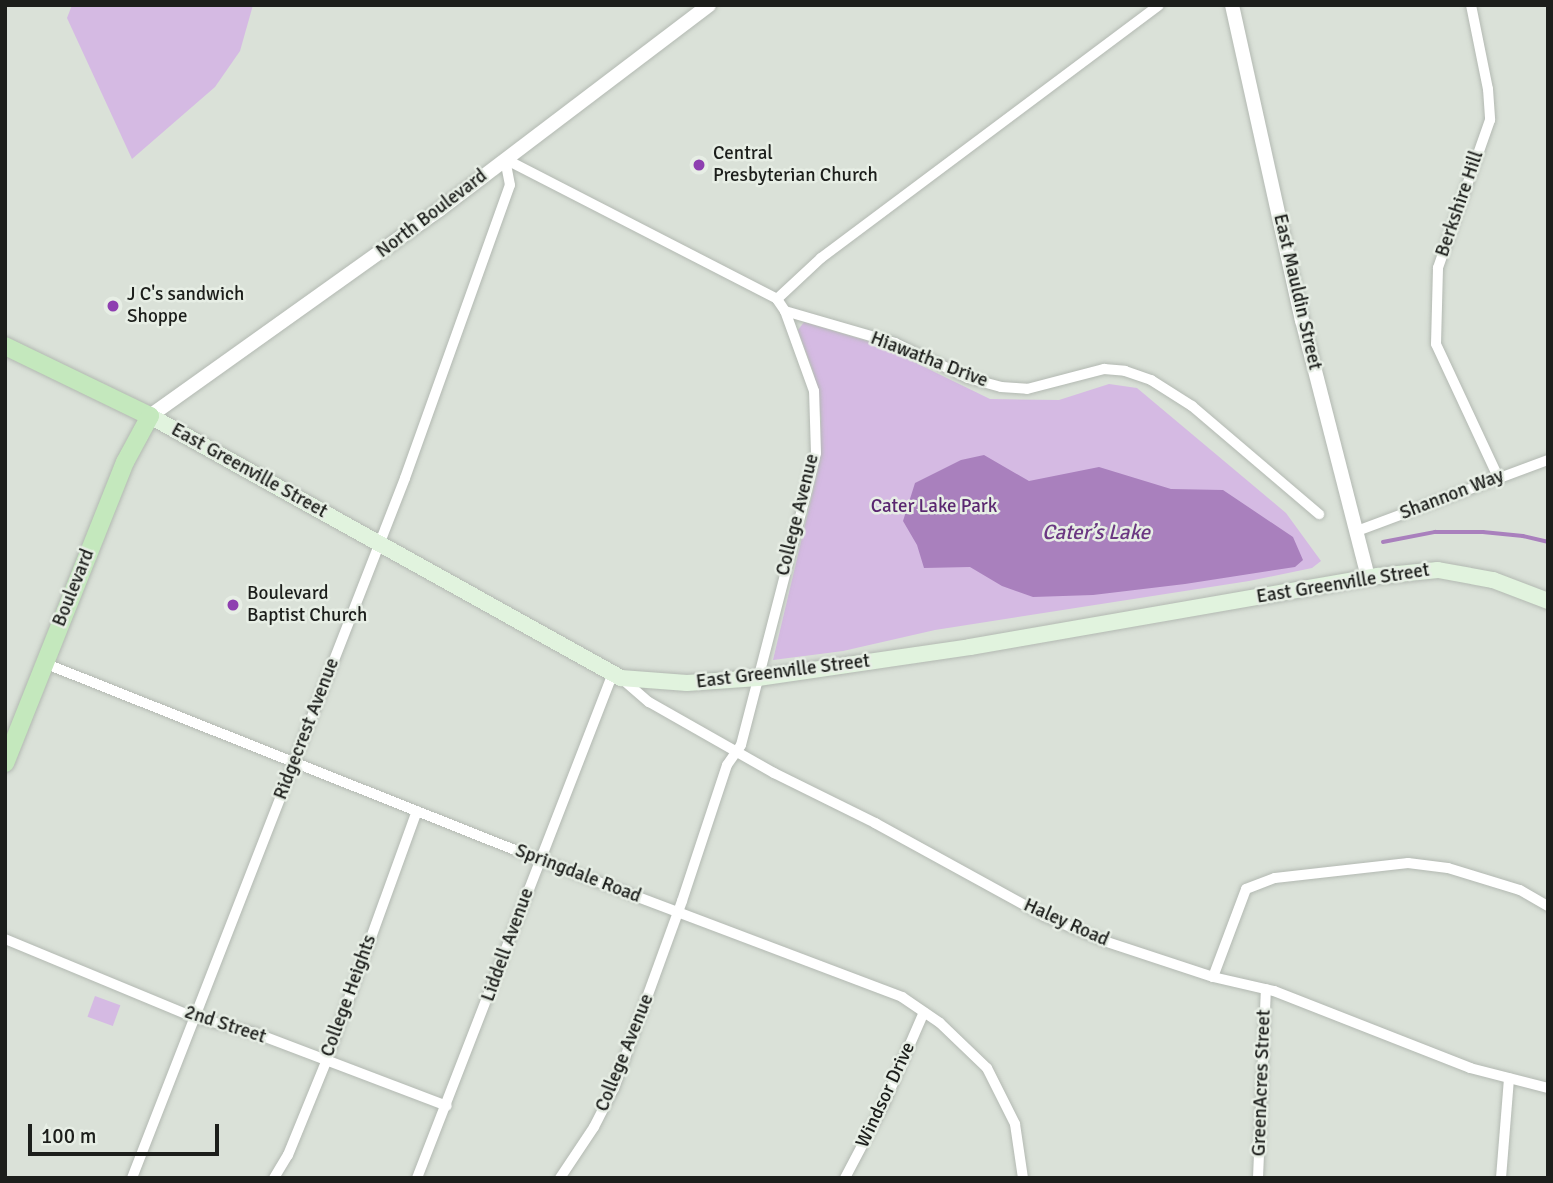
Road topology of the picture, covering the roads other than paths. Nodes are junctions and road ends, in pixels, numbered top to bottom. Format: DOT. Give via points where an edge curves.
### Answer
graph roads {
  1 [pos="709,5"];
  2 [pos="1159,5"];
  3 [pos="1232,5"];
  4 [pos="1471,5"];
  5 [pos="505,159"];
  6 [pos="777,299"];
  7 [pos="785,311"];
  8 [pos="5,346"];
  9 [pos="150,416"];
  10 [pos="1548,460"];
  11 [pos="1498,477"];
  12 [pos="1319,514"];
  13 [pos="1357,531"];
  14 [pos="379,542"];
  15 [pos="1368,577"];
  16 [pos="1548,601"];
  17 [pos="44,663"];
  18 [pos="617,676"];
  19 [pos="758,678"];
  20 [pos="737,751"];
  21 [pos="296,762"];
  22 [pos="5,763"];
  23 [pos="417,811"];
  24 [pos="540,860"];
  25 [pos="1548,905"];
  26 [pos="678,912"];
  27 [pos="5,939"];
  28 [pos="1213,977"];
  29 [pos="1266,989"];
  30 [pos="924,1012"];
  31 [pos="193,1017"];
  32 [pos="326,1062"];
  33 [pos="1508,1078"];
  34 [pos="1548,1088"];
  35 [pos="447,1106"];
  36 [pos="132,1178"];
  37 [pos="274,1178"];
  38 [pos="417,1178"];
  39 [pos="560,1178"];
  40 [pos="845,1178"];
  41 [pos="1023,1178"];
  42 [pos="1258,1178"];
  43 [pos="1501,1178"];
  1 -- 5 [label="street, North Boulevard"];
  2 -- 6 [label="street" via="821,258"];
  3 -- 13 [label="street, East Mauldin Street" via="1302,320"];
  4 -- 11 [label="street, Berkshire Hill" via="1490,120 1438,268 1436,345"];
  5 -- 6 [label="street"];
  5 -- 9 [label="street, North Boulevard"];
  5 -- 14 [label="street, Ridgecrest Avenue" via="510,185"];
  6 -- 7 [label="street, College Avenue"];
  7 -- 12 [label="street, Hiawatha Drive" via="895,343 968,378 1001,387 1027,389 1104,369 1151,380 1192,406"];
  7 -- 19 [label="street, College Avenue" via="814,391 816,453"];
  8 -- 9 [label="main road, East Greenville Street"];
  9 -- 14 [label="main road, East Greenville Street"];
  9 -- 17 [label="main road, Boulevard" via="125,462"];
  10 -- 11 [label="street, Shannon Way"];
  11 -- 13 [label="street, Shannon Way"];
  13 -- 15 [label="street, East Mauldin Street"];
  14 -- 18 [label="main road, East Greenville Street"];
  14 -- 21 [label="street, Ridgecrest Avenue"];
  15 -- 16 [label="main road, East Greenville Street" via="1438,570 1493,580"];
  15 -- 19 [label="main road, East Greenville Street" via="970,648"];
  17 -- 21 [label="street, Springdale Road"];
  17 -- 22 [label="main road, Boulevard"];
  18 -- 19 [label="main road, East Greenville Street" via="687,683"];
  18 -- 20 [label="street, Haley Road" via="649,702"];
  18 -- 24 [label="street, Liddell Avenue"];
  19 -- 20 [label="street, College Avenue"];
  20 -- 26 [label="street, College Avenue" via="727,765"];
  20 -- 28 [label="street, Haley Road" via="1044,916 1104,942"];
  21 -- 23 [label="street, Springdale Road"];
  21 -- 31 [label="street, Ridgecrest Avenue"];
  23 -- 24 [label="street, Springdale Road"];
  23 -- 32 [label="street, College Heights"];
  24 -- 26 [label="street, Springdale Road"];
  24 -- 35 [label="street, Liddell Avenue"];
  25 -- 28 [label="street" via="1520,890 1448,868 1408,863 1275,878 1246,889"];
  26 -- 30 [label="street, Springdale Road" via="902,997"];
  26 -- 39 [label="street, College Avenue" via="614,1087 594,1128"];
  27 -- 31 [label="street, 2nd Street"];
  28 -- 29 [label="street, Haley Road"];
  29 -- 33 [label="street, Haley Road" via="1470,1068"];
  29 -- 42 [label="street, GreenAcres Street"];
  30 -- 40 [label="street, Windsor Drive"];
  30 -- 41 [label="street, Springdale Road" via="987,1068 1015,1124"];
  31 -- 32 [label="street, 2nd Street" via="255,1033"];
  31 -- 36 [label="street, Ridgecrest Avenue"];
  32 -- 35 [label="street, 2nd Street"];
  32 -- 37 [label="street, College Heights"];
  33 -- 34 [label="street, Haley Road"];
  33 -- 43 [label="street"];
  35 -- 38 [label="street, Liddell Avenue"];
}
